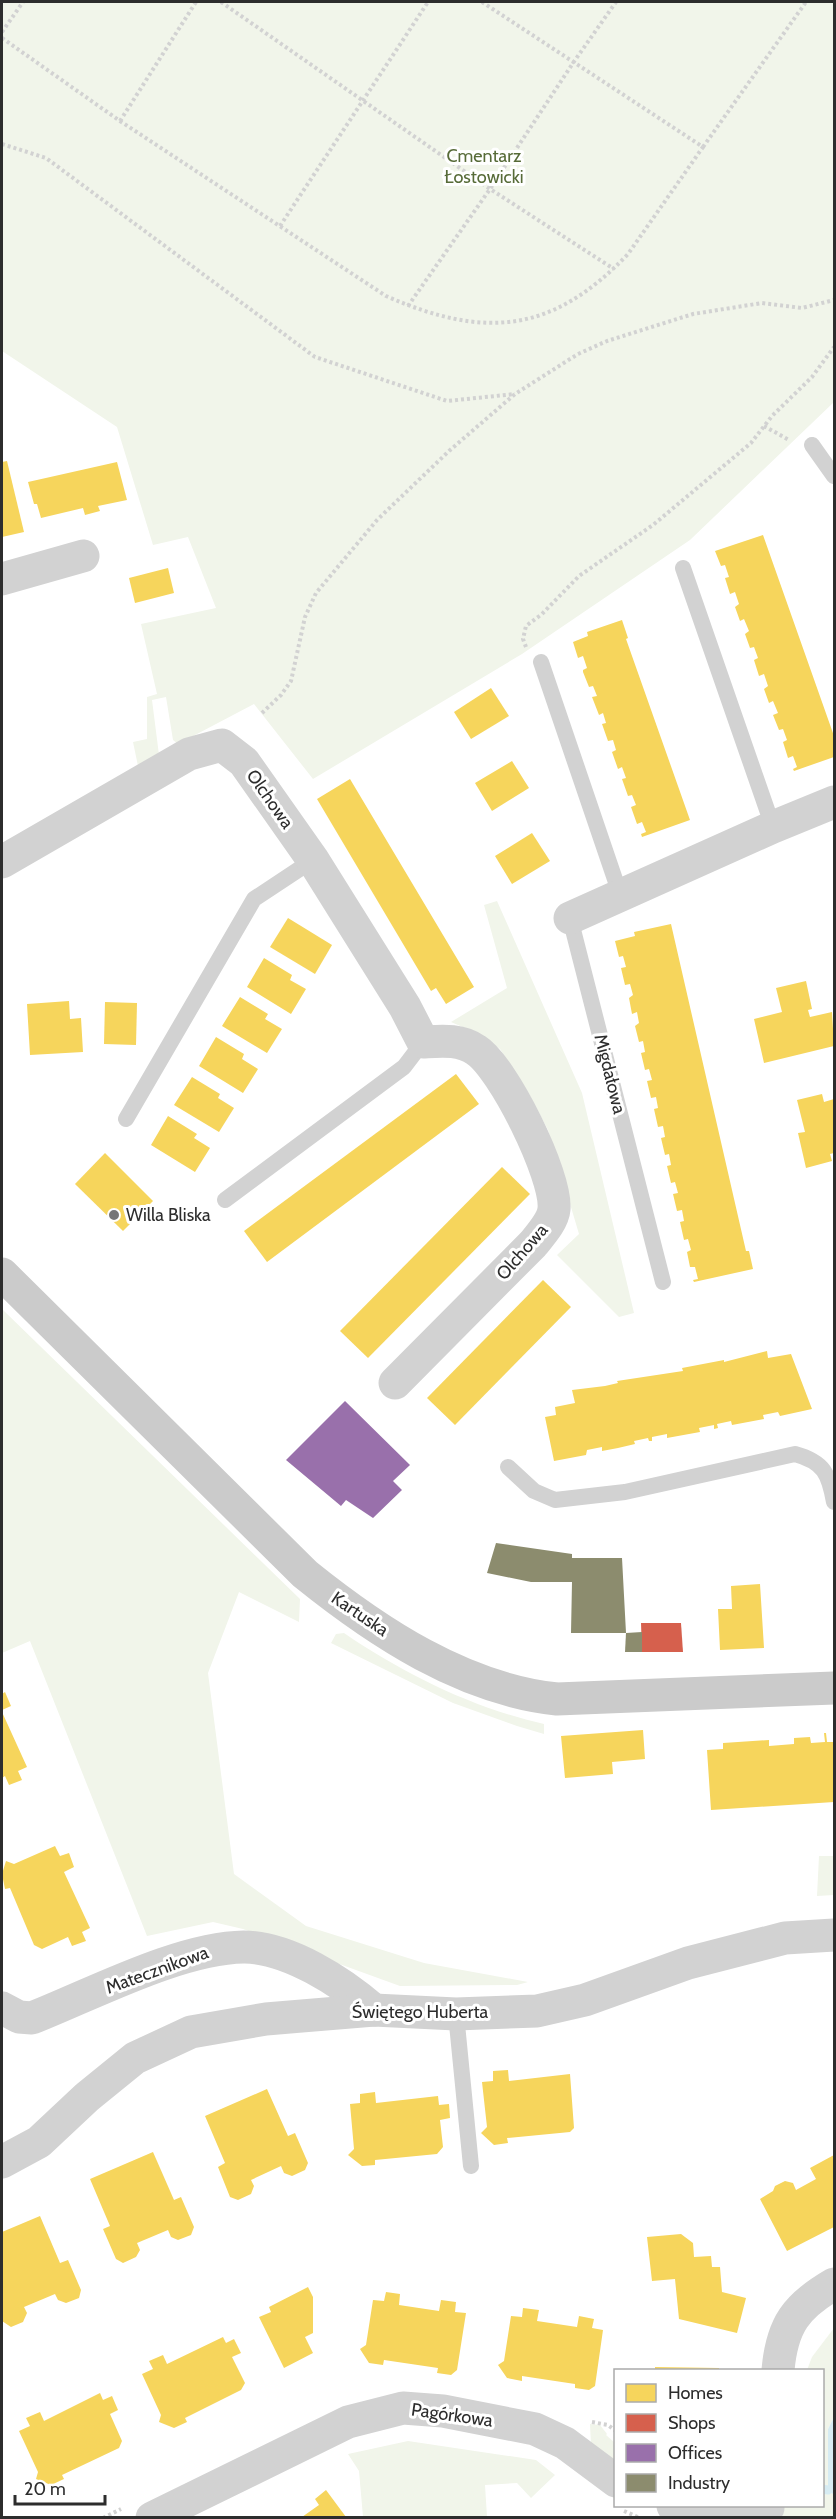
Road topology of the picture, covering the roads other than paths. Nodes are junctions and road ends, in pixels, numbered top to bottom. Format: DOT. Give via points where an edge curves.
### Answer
graph roads {
  1 [pos="812,445"];
  2 [pos="834,476"];
  3 [pos="83,555"];
  4 [pos="683,568"];
  5 [pos="2,579"];
  6 [pos="541,662"];
  7 [pos="834,802"];
  8 [pos="773,827"];
  9 [pos="313,860"];
  10 [pos="2,862"];
  11 [pos="621,897"];
  12 [pos="570,918"];
  13 [pos="423,1042"];
  14 [pos="126,1119"];
  15 [pos="225,1200"];
  16 [pos="2,1274"];
  17 [pos="663,1282"];
  18 [pos="395,1383"];
  19 [pos="508,1467"];
  20 [pos="834,1502"];
  21 [pos="834,1688"];
  22 [pos="834,1935"];
  23 [pos="2,2008"];
  24 [pos="374,2010"];
  25 [pos="456,2014"];
  26 [pos="2,2162"];
  27 [pos="471,2166"];
  28 [pos="834,2284"];
  29 [pos="778,2369"];
  30 [pos="614,2492"];
  31 [pos="684,2507"];
  32 [pos="768,2510"];
  33 [pos="716,2513"];
  34 [pos="152,2517"];
  1 -- 2 [label="lane"];
  3 -- 5 [label="street"];
  4 -- 8 [label="lane"];
  6 -- 11 [label="lane"];
  7 -- 8 [label="street, Migdałowa"];
  8 -- 11 [label="street, Migdałowa"];
  9 -- 10 [label="street, Olchowa" via="244,762 222,746 189,754"];
  9 -- 13 [label="street, Olchowa"];
  9 -- 14 [label="lane" via="254,899"];
  11 -- 12 [label="street, Migdałowa"];
  12 -- 17 [label="lane, Migdałowa"];
  13 -- 15 [label="lane" via="404,1067"];
  13 -- 18 [label="street, Olchowa" via="464,1043 491,1062 520,1111 541,1158 554,1209 534,1244"];
  16 -- 21 [label="street, Kartuska" via="305,1574 361,1616 454,1670 507,1690 557,1699"];
  19 -- 20 [label="lane" via="534,1491 555,1500 625,1491 795,1454 820,1464 830,1481"];
  22 -- 25 [label="street, Świętego Huberta" via="785,1938 688,1963 585,2000 537,2011"];
  23 -- 24 [label="street, Matecznikowa" via="19,2017 32,2018 208,1950 246,1947 272,1951 328,1975"];
  24 -- 25 [label="street, Świętego Huberta"];
  24 -- 26 [label="street, Świętego Huberta" via="266,2019 191,2032 135,2058 39,2142"];
  25 -- 27 [label="lane"];
  28 -- 29 [label="street" via="810,2299 793,2318 784,2338"];
  30 -- 34 [label="street, Pagórkowa" via="565,2443 535,2428 443,2411 403,2408 348,2422"];
  31 -- 33 [label="street"];
  32 -- 33 [label="street"];
}
